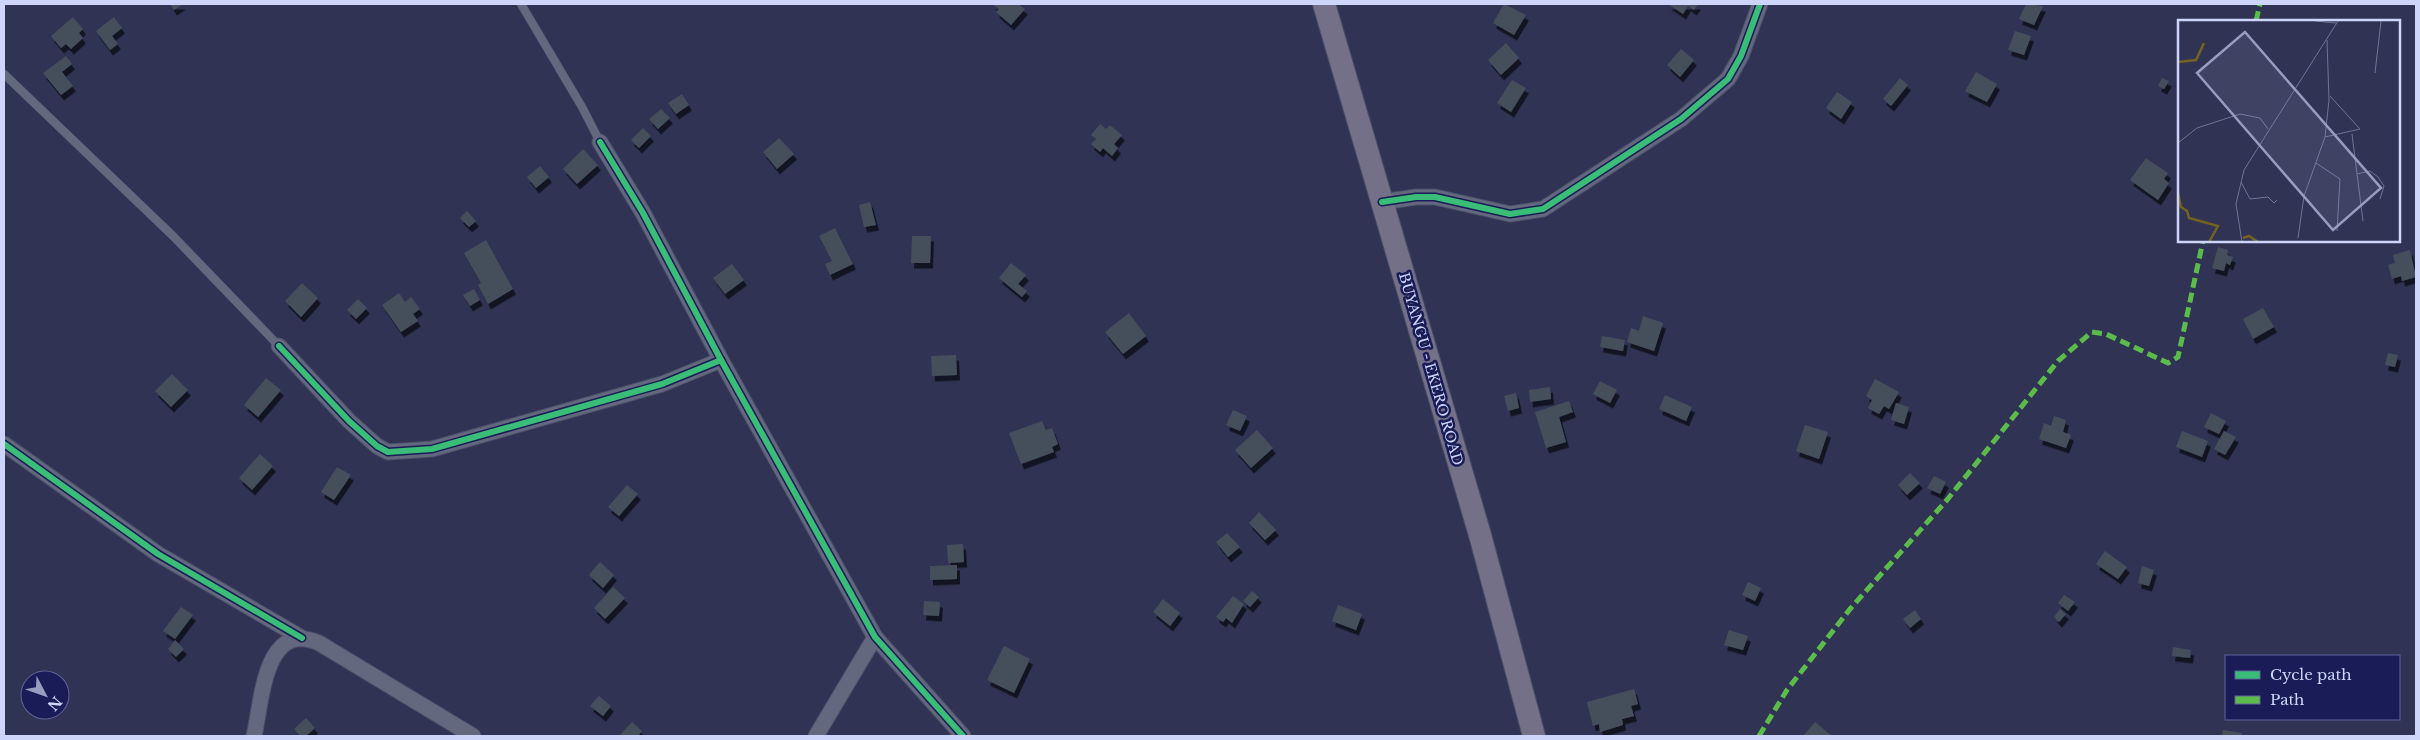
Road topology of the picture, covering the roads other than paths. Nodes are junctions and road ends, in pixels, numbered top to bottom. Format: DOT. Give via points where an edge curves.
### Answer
graph roads {
  1 [pos="521,4"];
  2 [pos="1324,4"];
  3 [pos="1760,4"];
  4 [pos="4,74"];
  5 [pos="600,142"];
  6 [pos="1382,202"];
  7 [pos="279,346"];
  8 [pos="720,360"];
  9 [pos="4,444"];
  10 [pos="875,637"];
  11 [pos="302,638"];
  12 [pos="254,736"];
  13 [pos="473,736"];
  14 [pos="816,736"];
  15 [pos="963,736"];
  16 [pos="1534,736"];
  1 -- 5 [label="lane"];
  2 -- 6 [label="main road, BUYANGU - EKERO ROAD"];
  3 -- 6 [label="street" via="1741,56 1728,79 1681,119 1543,209 1510,214 1416,197"];
  4 -- 7 [label="lane" via="173,236"];
  5 -- 8 [label="street" via="643,213"];
  6 -- 16 [label="main road, BUYANGU - EKERO ROAD" via="1480,536"];
  7 -- 8 [label="street" via="349,420 376,446 388,452 432,449 662,384"];
  8 -- 10 [label="street"];
  9 -- 11 [label="street" via="158,554"];
  10 -- 14 [label="street"];
  10 -- 15 [label="street"];
  11 -- 12 [label="street" via="286,642 272,660"];
  11 -- 13 [label="street" via="319,643"];
}
